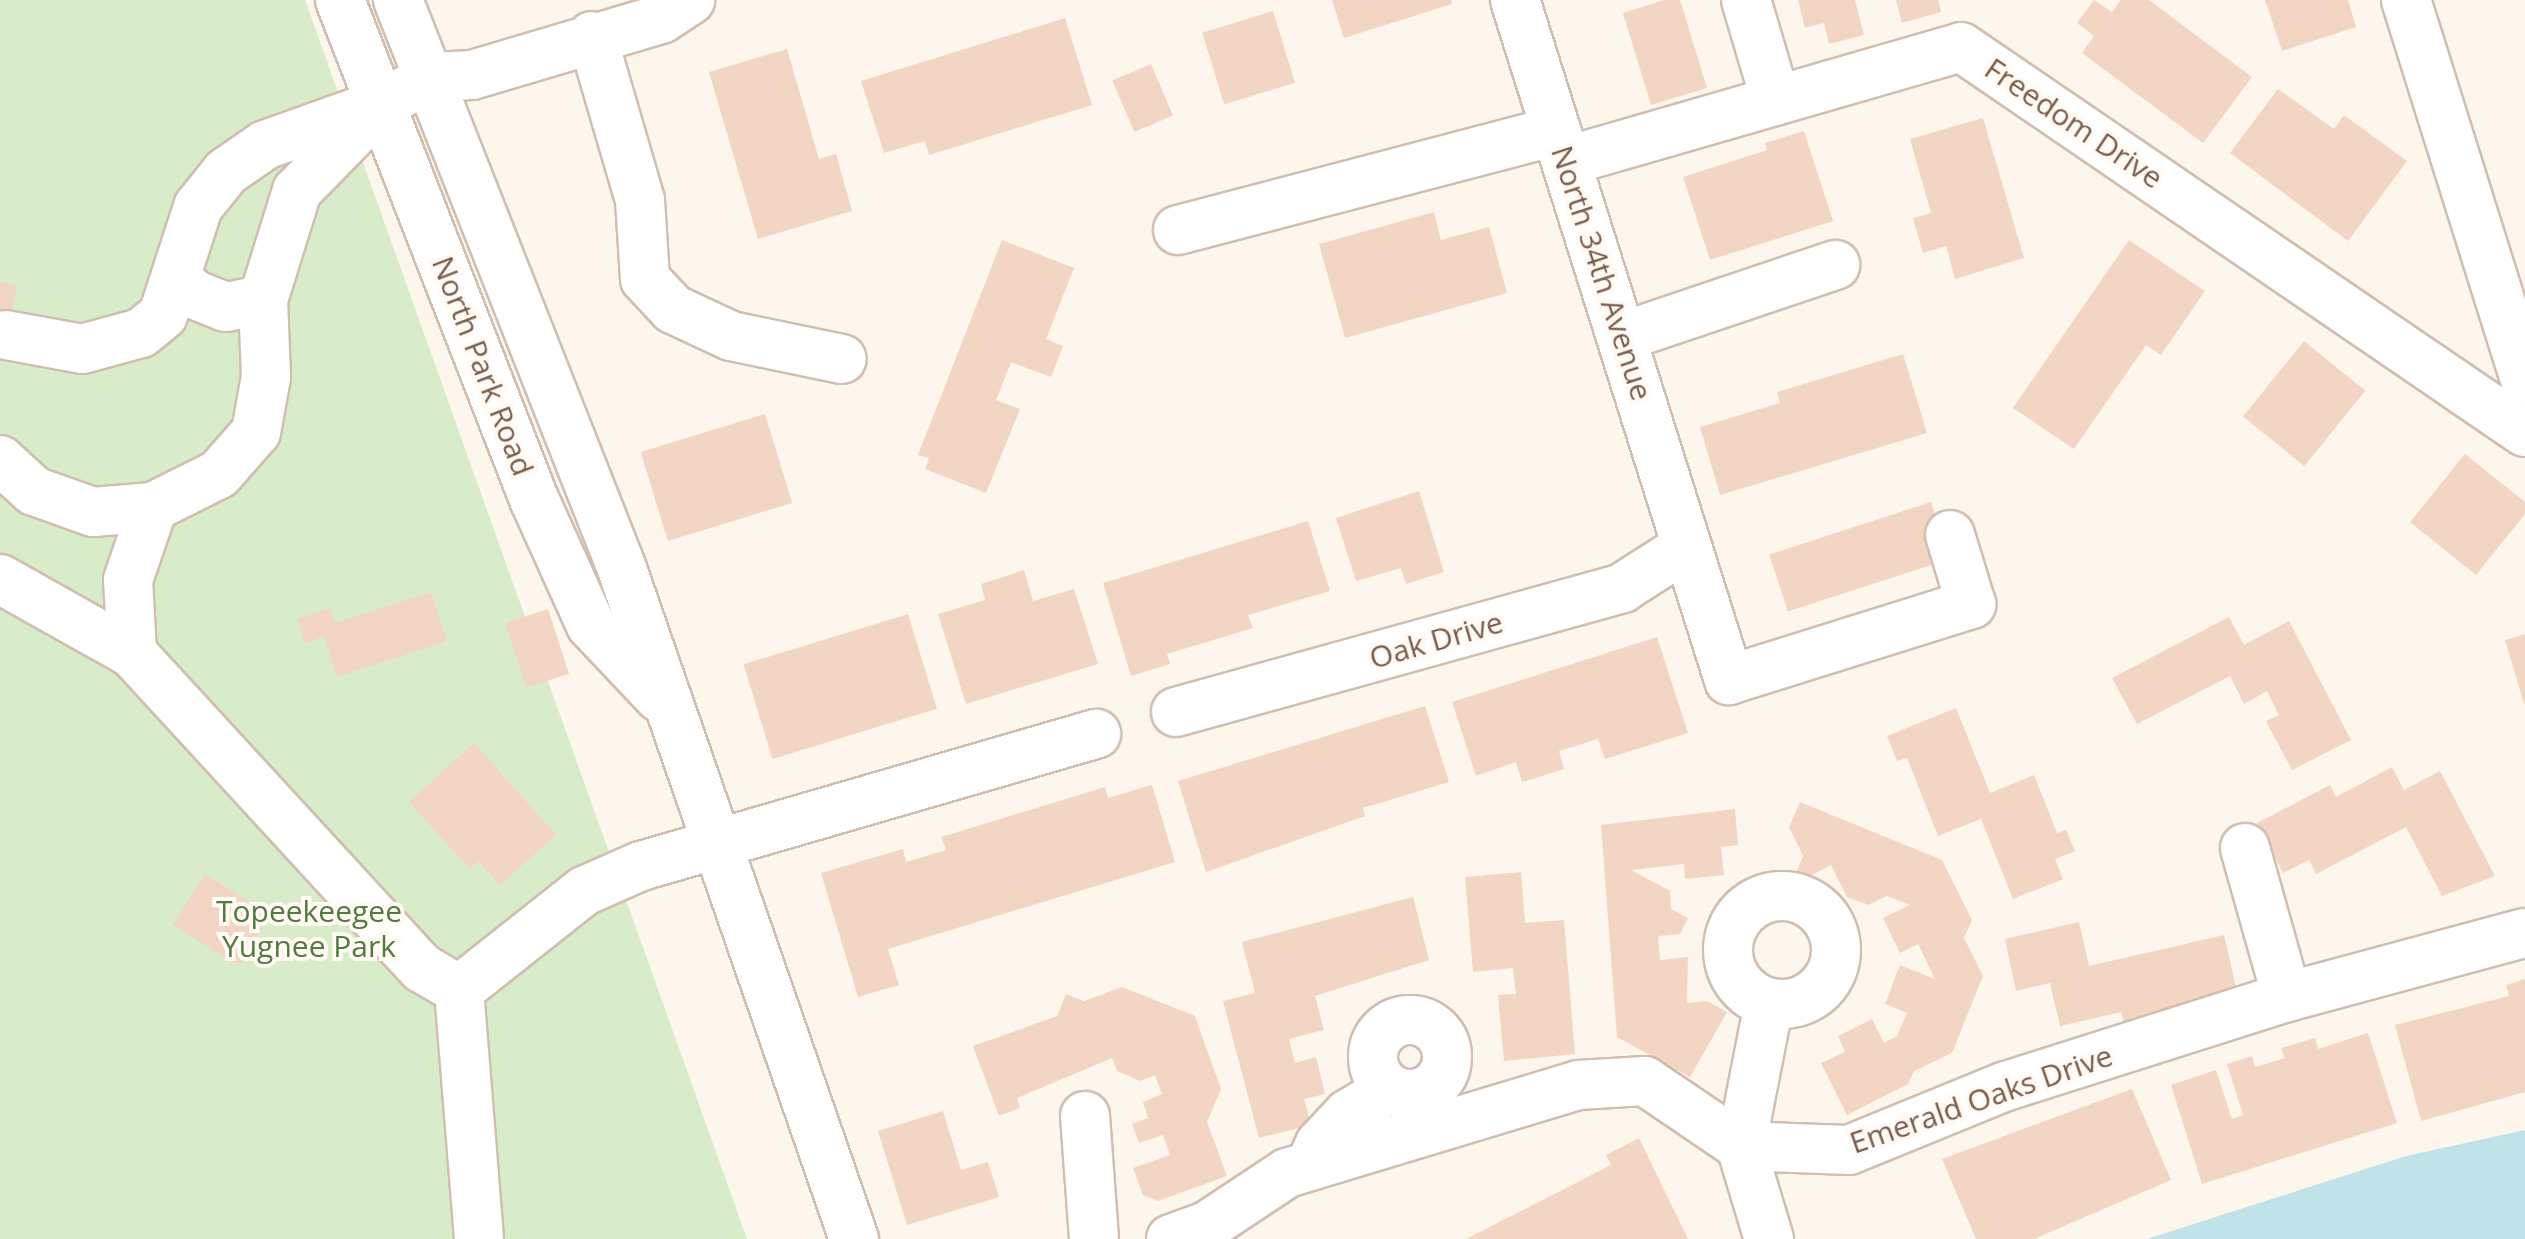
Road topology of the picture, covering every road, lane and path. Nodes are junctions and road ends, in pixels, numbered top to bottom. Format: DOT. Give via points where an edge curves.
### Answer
graph roads {
  1 [pos="340,0"];
  2 [pos="398,0"];
  3 [pos="690,0"];
  4 [pos="1515,0"];
  5 [pos="1746,0"];
  6 [pos="2406,0"];
  7 [pos="592,36"];
  8 [pos="432,77"];
  9 [pos="1776,101"];
  10 [pos="383,103"];
  11 [pos="1562,146"];
  12 [pos="1178,230"];
  13 [pos="1834,264"];
  14 [pos="177,278"];
  15 [pos="263,300"];
  16 [pos="6,335"];
  17 [pos="1624,336"];
  18 [pos="842,359"];
  19 [pos="2525,380"];
  20 [pos="2525,432"];
  21 [pos="0,460"];
  22 [pos="153,507"];
  23 [pos="1950,535"];
  24 [pos="1686,547"];
  25 [pos="3,583"];
  26 [pos="132,653"];
  27 [pos="668,707"];
  28 [pos="1176,712"];
  29 [pos="1096,734"];
  30 [pos="712,841"];
  31 [pos="2246,848"];
  32 [pos="2525,933"];
  33 [pos="459,990"];
  34 [pos="2286,997"];
  35 [pos="1769,1003"];
  36 [pos="1444,1074"];
  37 [pos="1390,1089"];
  38 [pos="1522,1102"];
  39 [pos="1085,1116"];
  40 [pos="1741,1146"];
  41 [pos="1310,1166"];
  42 [pos="478,1239"];
  43 [pos="854,1239"];
  44 [pos="1094,1239"];
  45 [pos="1171,1239"];
  46 [pos="1769,1239"];
  1 -- 10 [label="street, North Park Road"];
  2 -- 8 [label="street, North Park Road"];
  3 -- 7 [label="street" via="662,19"];
  4 -- 11 [label="street, North 34th Avenue"];
  5 -- 9 [label="street"];
  6 -- 19 [label="street"];
  7 -- 8 [label="street" via="472,75"];
  7 -- 18 [label="street" via="640,200 646,278 673,308 731,336"];
  8 -- 10 [label="street"];
  8 -- 27 [label="street, North Park Road" via="621,566"];
  9 -- 11 [label="street, Freedom Drive"];
  9 -- 20 [label="street, Freedom Drive" via="1961,47"];
  10 -- 14 [label="street" via="265,145 226,172 198,207"];
  10 -- 15 [label="street" via="296,191"];
  10 -- 27 [label="street, North Park Road" via="534,499 591,625"];
  11 -- 12 [label="street, Freedom Drive"];
  11 -- 17 [label="street, North 34th Avenue"];
  13 -- 17 [label="street"];
  14 -- 15 [label="street" via="193,294 226,307"];
  14 -- 16 [label="street" via="163,314 141,334 82,348"];
  15 -- 22 [label="street" via="266,377 256,432 219,474"];
  17 -- 24 [label="street, North 34th Avenue"];
  21 -- 22 [label="street" via="34,491 94,512"];
  22 -- 26 [label="street" via="128,580"];
  23 -- 24 [label="street, North 34th Avenue" via="1971,604 1729,680"];
  24 -- 28 [label="street, Oak Drive" via="1622,588"];
  25 -- 26 [label="street" via="72,614"];
  26 -- 33 [label="street" via="422,968"];
  27 -- 30 [label="street, North Park Road"];
  29 -- 30 [label="street"];
  30 -- 33 [label="street" via="584,891"];
  30 -- 43 [label="street, North Park Road"];
  31 -- 34 [label="street"];
  32 -- 34 [label="street, Emerald Oaks Drive"];
  33 -- 42 [label="street"];
  34 -- 40 [label="street, Emerald Oaks Drive" via="2006,1086 1850,1150"];
  35 -- 40 [label="street"];
  36 -- 37 [label="street" via="1415,1094"];
  36 -- 37 [label="street" via="1448,1050 1436,1030 1402,1020 1375,1044 1375,1070"];
  36 -- 38 [label="street" via="1475,1078"];
  37 -- 41 [label="street" via="1348,1114"];
  38 -- 40 [label="street" via="1578,1085 1645,1081"];
  38 -- 41 [label="street"];
  39 -- 44 [label="street"];
  40 -- 46 [label="street"];
  41 -- 45 [label="street" via="1286,1173 1207,1226"];
}
